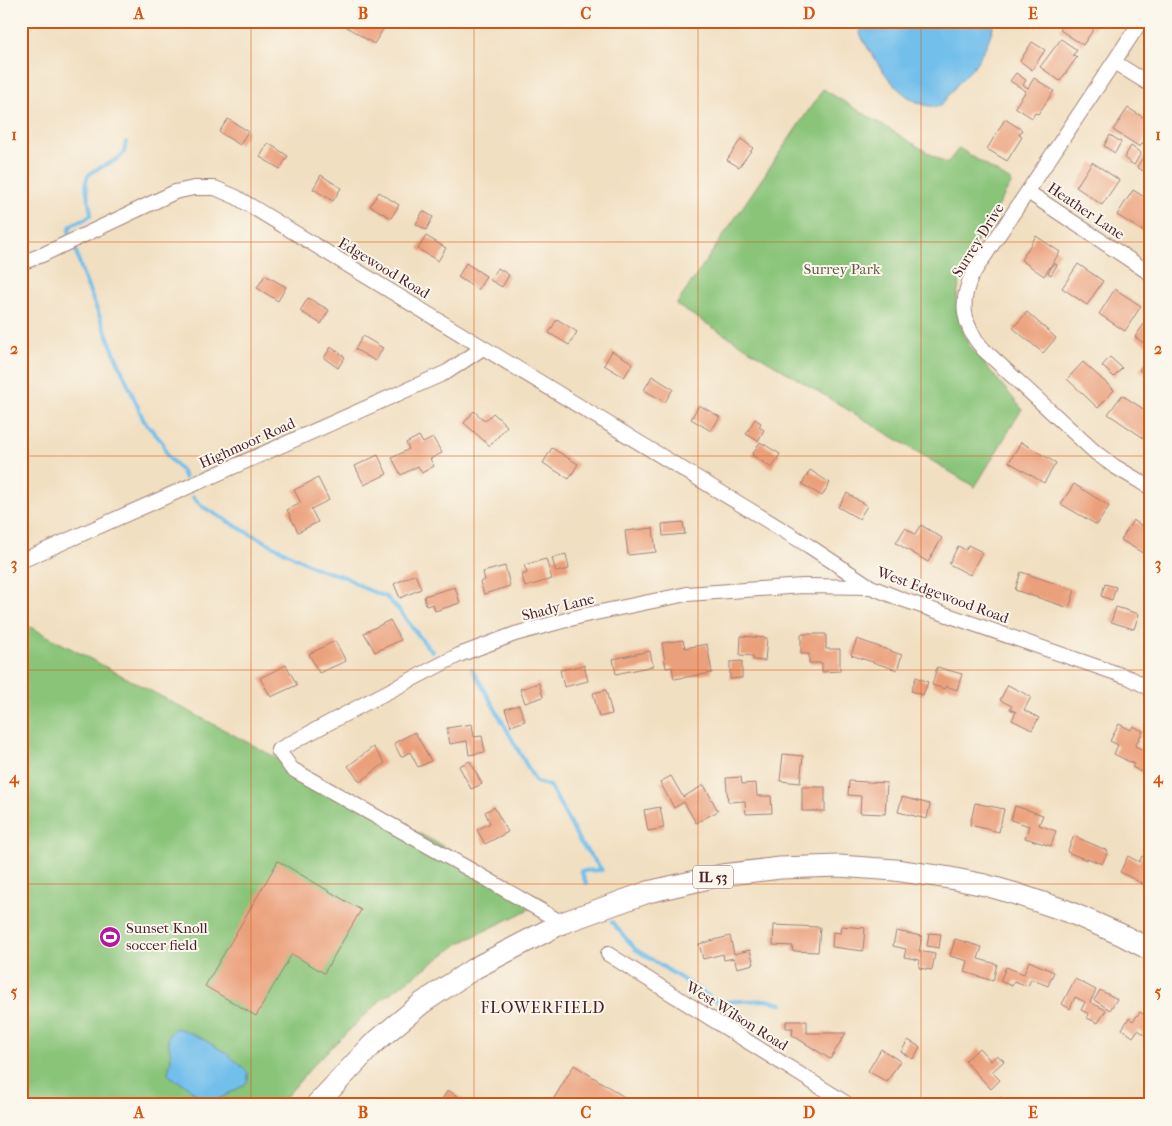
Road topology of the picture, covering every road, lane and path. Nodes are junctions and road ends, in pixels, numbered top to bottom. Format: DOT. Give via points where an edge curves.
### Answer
graph roads {
  1 [pos="1141,21"];
  2 [pos="1114,62"];
  3 [pos="1151,85"];
  4 [pos="1028,192"];
  5 [pos="21,263"];
  6 [pos="1151,274"];
  7 [pos="483,348"];
  8 [pos="713,488"];
  9 [pos="1151,488"];
  10 [pos="21,562"];
  11 [pos="871,587"];
  12 [pos="1151,689"];
  13 [pos="562,923"];
  14 [pos="1151,950"];
  15 [pos="608,954"];
  16 [pos="316,1105"];
  17 [pos="849,1105"];
  1 -- 2 [label="street, Surrey Drive"];
  2 -- 3 [label="street"];
  2 -- 4 [label="street, Surrey Drive"];
  4 -- 6 [label="street, Heather Lane"];
  4 -- 9 [label="street, Surrey Drive" via="972,275 964,306 968,327 983,349 1086,444"];
  5 -- 7 [label="street, Edgewood Road" via="175,192 215,188 236,197"];
  7 -- 8 [label="street, Edgewood Road"];
  7 -- 10 [label="street, Highmoor Road" via="447,372"];
  8 -- 11 [label="street, West Edgewood Road"];
  11 -- 12 [label="street, West Edgewood Road" via="1130,678"];
  11 -- 13 [label="street, Shady Lane" via="803,586 687,594 581,616 516,634 459,655 278,750 292,769"];
  13 -- 14 [label="main road, IL 53" via="648,892 722,875 811,866 864,867 950,878 1013,893 1094,922"];
  13 -- 16 [label="main road, IL 53" via="475,968 422,1003 373,1044"];
  15 -- 17 [label="street, West Wilson Road"];
}
